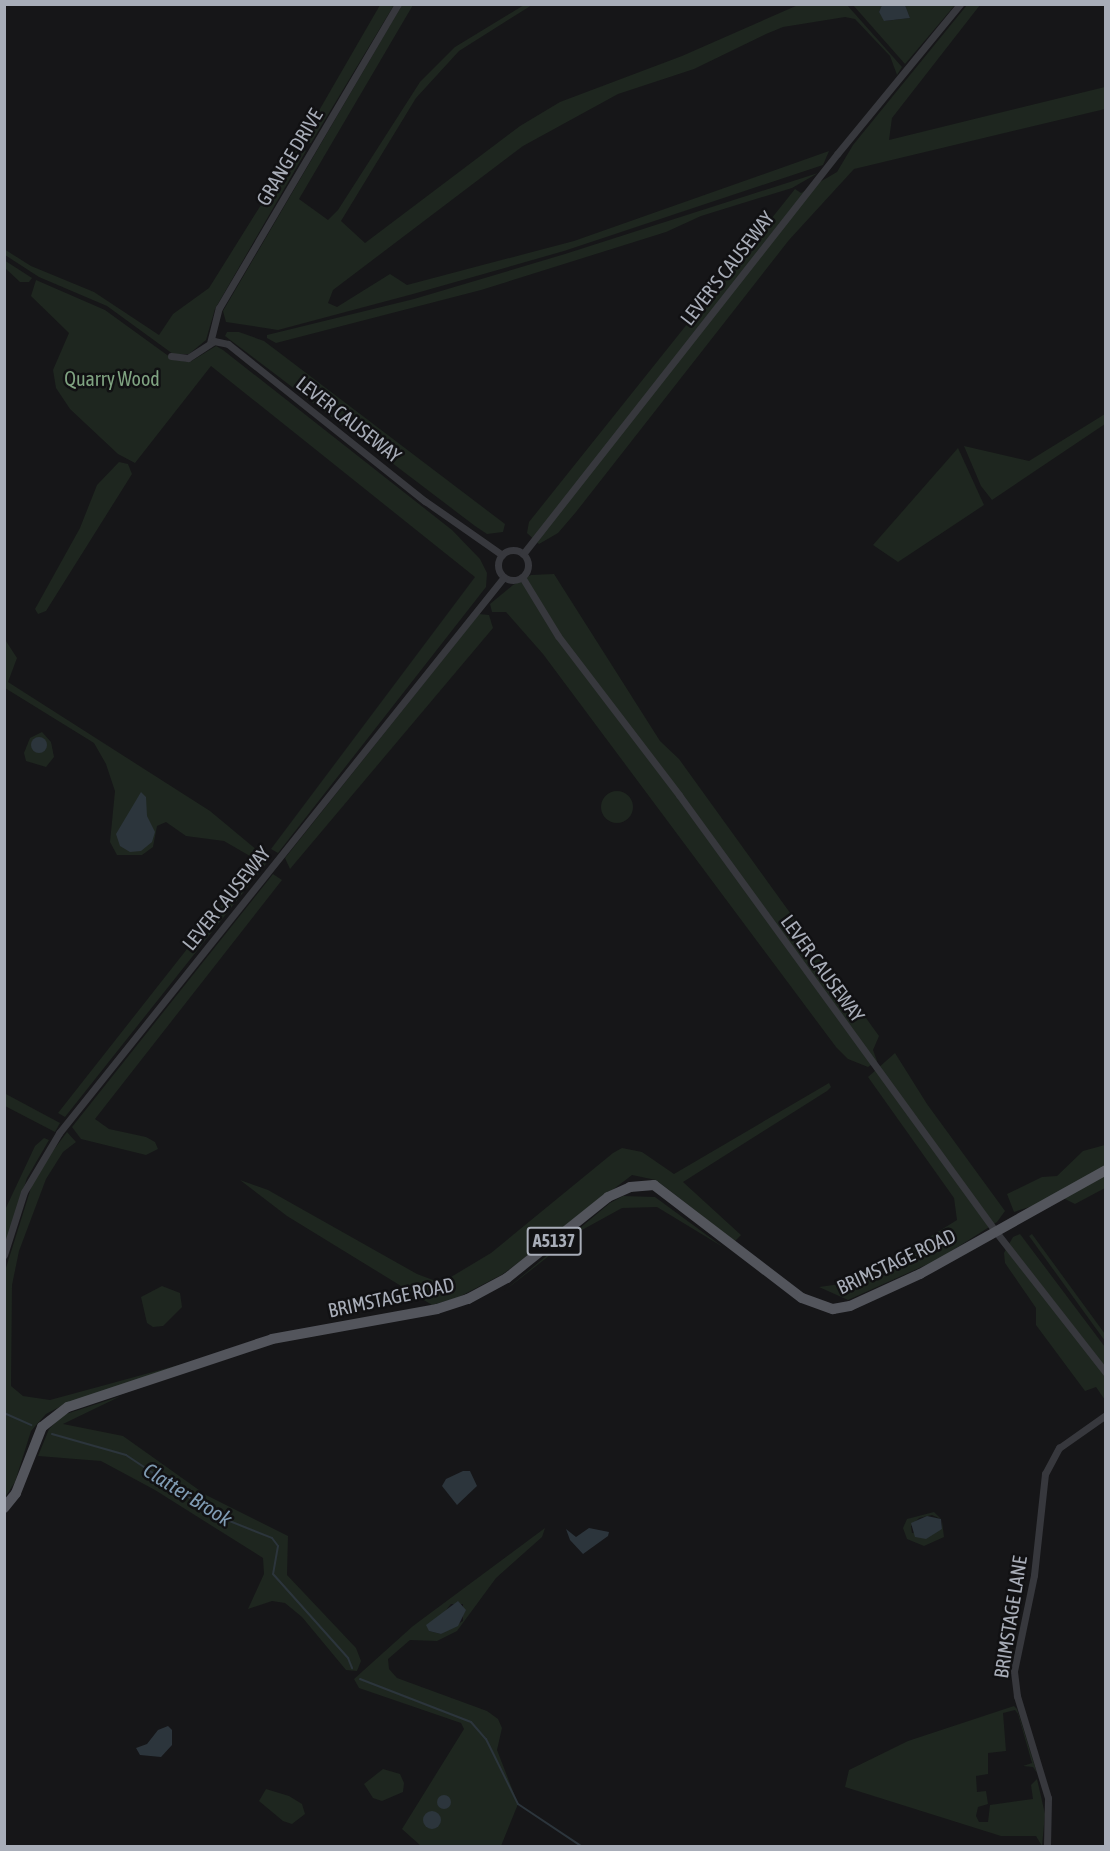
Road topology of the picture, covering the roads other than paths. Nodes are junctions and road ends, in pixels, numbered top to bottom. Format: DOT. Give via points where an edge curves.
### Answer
graph roads {
  1 [pos="398,4"];
  2 [pos="960,4"];
  3 [pos="216,328"];
  4 [pos="210,343"];
  5 [pos="228,344"];
  6 [pos="171,356"];
  7 [pos="502,555"];
  8 [pos="523,555"];
  9 [pos="504,577"];
  10 [pos="522,577"];
  11 [pos="1106,1170"];
  12 [pos="996,1232"];
  13 [pos="4,1255"];
  14 [pos="1106,1373"];
  15 [pos="1106,1415"];
  16 [pos="4,1508"];
  17 [pos="1047,1846"];
  1 -- 3 [label="street, GRANGE DRIVE" via="219,308"];
  2 -- 8 [label="street, LEVER'S CAUSEWAY" via="837,154"];
  3 -- 4 [label="street, GRANGE DRIVE"];
  3 -- 5 [label="street, LEVER CAUSEWAY"];
  4 -- 5 [label="street"];
  4 -- 6 [label="street" via="188,358"];
  5 -- 7 [label="street, LEVER CAUSEWAY" via="425,501"];
  7 -- 8 [label="street" via="515,551"];
  7 -- 9 [label="street" via="498,569"];
  8 -- 10 [label="street" via="527,569"];
  9 -- 10 [label="street"];
  9 -- 13 [label="street, LEVER CAUSEWAY" via="59,1133 24,1192"];
  10 -- 12 [label="street, LEVER CAUSEWAY" via="558,636 679,795"];
  11 -- 12 [label="main road, BRIMSTAGE ROAD / A5137"];
  12 -- 14 [label="street, LEVER CAUSEWAY"];
  12 -- 16 [label="main road, BRIMSTAGE ROAD / A5137" via="920,1274 850,1306 833,1309 802,1298 654,1185 630,1187 608,1197 507,1278 468,1299 437,1309 272,1339 68,1407 42,1427 16,1493"];
  15 -- 17 [label="street, BRIMSTAGE LANE" via="1059,1448 1045,1474 1034,1575 1014,1671 1017,1696 1048,1798"];
}
